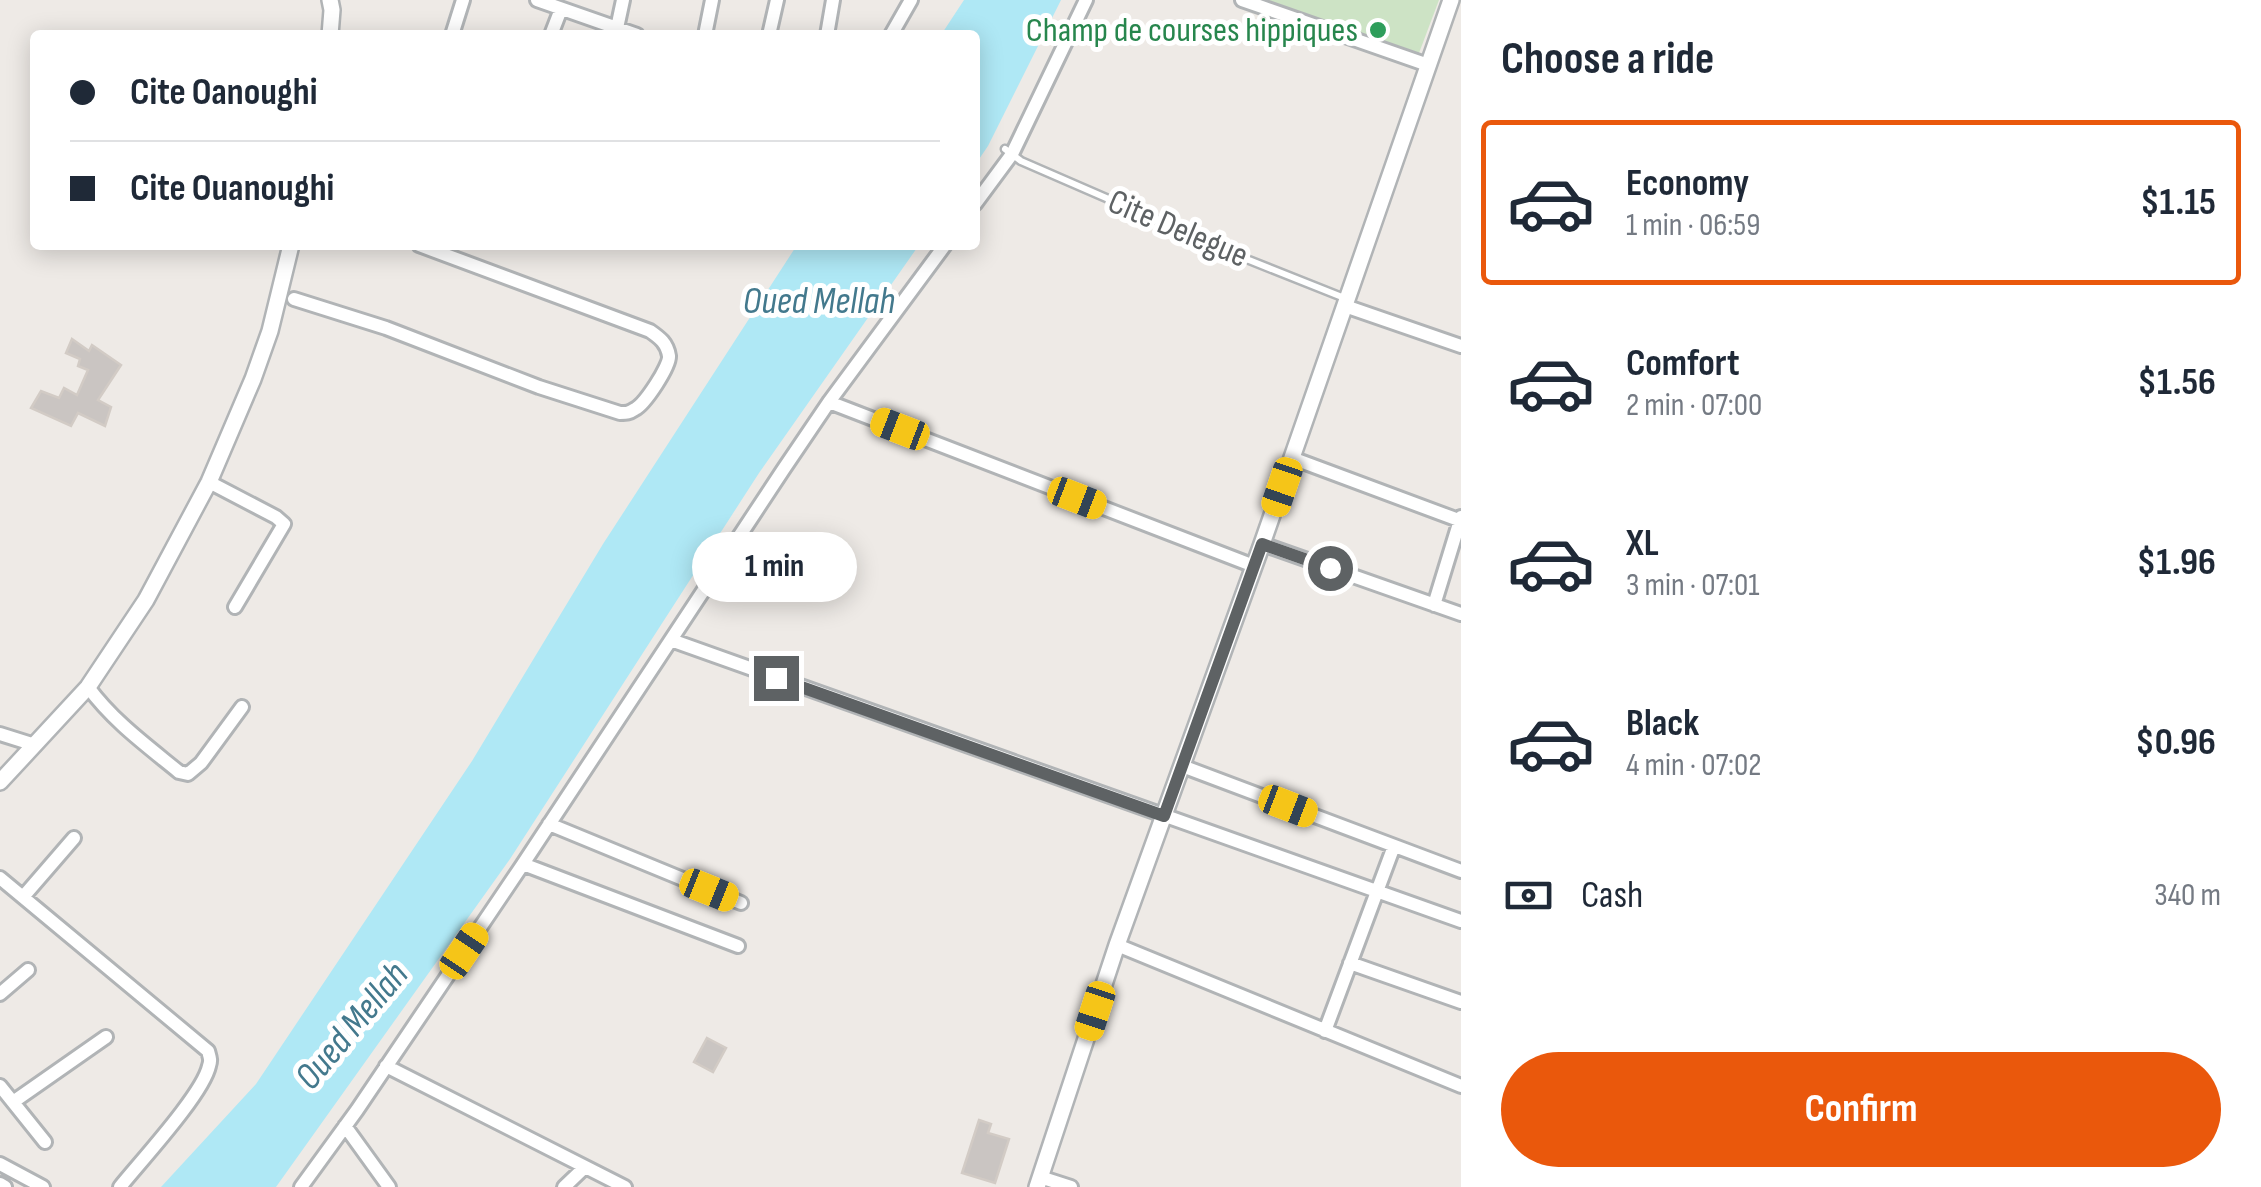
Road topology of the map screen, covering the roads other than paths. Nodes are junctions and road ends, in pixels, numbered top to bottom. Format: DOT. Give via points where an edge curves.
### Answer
graph roads {
  1 [pos="330,0"];
  2 [pos="463,0"];
  3 [pos="536,0"];
  4 [pos="623,0"];
  5 [pos="712,0"];
  6 [pos="777,0"];
  7 [pos="834,0"];
  8 [pos="911,0"];
  9 [pos="1086,0"];
  10 [pos="1242,0"];
  11 [pos="1450,0"];
  12 [pos="561,8"];
  13 [pos="617,28"];
  14 [pos="330,30"];
  15 [pos="454,30"];
  16 [pos="553,30"];
  17 [pos="623,30"];
  18 [pos="706,30"];
  19 [pos="770,30"];
  20 [pos="828,30"];
  21 [pos="895,30"];
  22 [pos="1428,65"];
  23 [pos="1008,152"];
  24 [pos="980,196"];
  25 [pos="290,250"];
  26 [pos="434,250"];
  27 [pos="941,250"];
  28 [pos="294,299"];
  29 [pos="1346,302"];
  30 [pos="1461,346"];
  31 [pos="829,402"];
  32 [pos="1292,458"];
  33 [pos="209,482"];
  34 [pos="1461,520"];
  35 [pos="1262,544"];
  36 [pos="1254,566"];
  37 [pos="1434,605"];
  38 [pos="235,607"];
  39 [pos="1461,614"];
  40 [pos="671,640"];
  41 [pos="88,687"];
  42 [pos="242,707"];
  43 [pos="0,734"];
  44 [pos="35,744"];
  45 [pos="1182,766"];
  46 [pos="0,782"];
  47 [pos="1164,816"];
  48 [pos="549,824"];
  49 [pos="74,838"];
  50 [pos="1394,846"];
  51 [pos="523,864"];
  52 [pos="1461,871"];
  53 [pos="0,878"];
  54 [pos="1377,890"];
  55 [pos="23,897"];
  56 [pos="741,903"];
  57 [pos="1461,921"];
  58 [pos="1118,945"];
  59 [pos="738,946"];
  60 [pos="1350,964"];
  61 [pos="28,970"];
  62 [pos="0,994"];
  63 [pos="1461,1002"];
  64 [pos="1326,1031"];
  65 [pos="106,1037"];
  66 [pos="386,1066"];
  67 [pos="0,1086"];
  68 [pos="1461,1086"];
  69 [pos="13,1102"];
  70 [pos="345,1126"];
  71 [pos="45,1142"];
  72 [pos="0,1164"];
  73 [pos="585,1167"];
  74 [pos="1038,1182"];
  75 [pos="43,1187"];
  76 [pos="120,1187"];
  77 [pos="301,1187"];
  78 [pos="389,1187"];
  79 [pos="564,1187"];
  80 [pos="625,1187"];
  81 [pos="1071,1187"];
  1 -- 14 [label="street"];
  2 -- 15 [label="street"];
  3 -- 12 [label="street"];
  4 -- 13 [label="street"];
  5 -- 18 [label="street"];
  6 -- 19 [label="street"];
  7 -- 20 [label="street"];
  8 -- 21 [label="street"];
  9 -- 23 [label="street"];
  10 -- 22 [label="street"];
  11 -- 22 [label="street"];
  12 -- 13 [label="street"];
  12 -- 16 [label="street"];
  13 -- 17 [label="street"];
  22 -- 29 [label="street"];
  23 -- 24 [label="street"];
  23 -- 29 [label="lane, Cite Delegue"];
  25 -- 33 [label="street" via="270,331"];
  26 -- 28 [label="street" via="650,330 669,352 669,363 640,406 620,413"];
  27 -- 31 [label="street"];
  29 -- 30 [label="street, Cite Delegue"];
  29 -- 32 [label="street"];
  31 -- 36 [label="street"];
  31 -- 40 [label="street"];
  32 -- 34 [label="street"];
  32 -- 35 [label="street"];
  33 -- 38 [label="street" via="284,524"];
  33 -- 41 [label="street" via="146,600"];
  34 -- 37 [label="street"];
  35 -- 36 [label="street"];
  35 -- 37 [label="street"];
  36 -- 45 [label="street"];
  37 -- 39 [label="street"];
  40 -- 47 [label="street"];
  40 -- 48 [label="street"];
  41 -- 42 [label="street" via="135,736 188,774"];
  41 -- 44 [label="street"];
  43 -- 44 [label="street"];
  44 -- 46 [label="street"];
  45 -- 47 [label="street"];
  45 -- 50 [label="street"];
  47 -- 54 [label="street"];
  47 -- 58 [label="street"];
  48 -- 51 [label="street"];
  48 -- 56 [label="street"];
  49 -- 55 [label="street"];
  50 -- 52 [label="street"];
  50 -- 54 [label="street"];
  51 -- 59 [label="street"];
  51 -- 66 [label="street"];
  53 -- 55 [label="street"];
  54 -- 57 [label="street"];
  54 -- 60 [label="street"];
  55 -- 76 [label="street" via="208,1051 204,1078"];
  58 -- 64 [label="street"];
  58 -- 74 [label="street"];
  60 -- 63 [label="street"];
  60 -- 64 [label="street"];
  61 -- 62 [label="street"];
  64 -- 68 [label="street"];
  65 -- 69 [label="street"];
  66 -- 70 [label="street"];
  66 -- 73 [label="street"];
  67 -- 69 [label="street"];
  69 -- 71 [label="street"];
  70 -- 77 [label="street"];
  70 -- 78 [label="street"];
  72 -- 75 [label="street"];
  73 -- 79 [label="street"];
  73 -- 80 [label="street"];
  74 -- 81 [label="street"];
}
